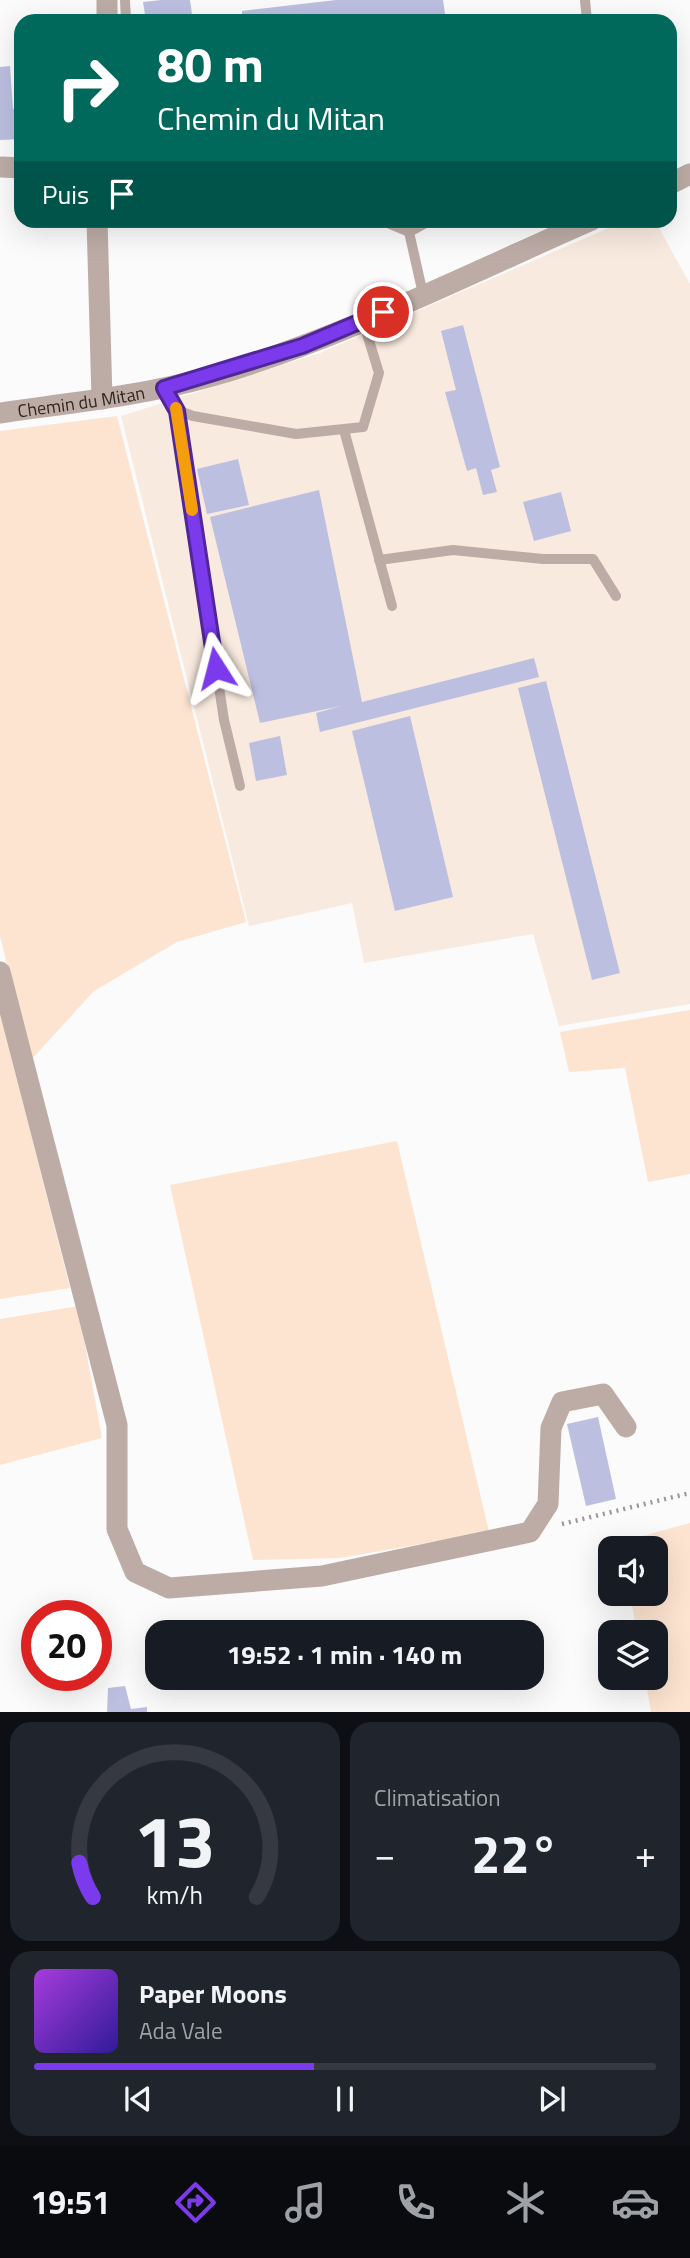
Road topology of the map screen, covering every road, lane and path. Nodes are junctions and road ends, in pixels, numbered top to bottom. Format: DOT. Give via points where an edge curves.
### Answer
graph roads {
  1 [pos="97,228"];
  2 [pos="400,228"];
  3 [pos="417,228"];
  4 [pos="574,228"];
  5 [pos="410,232"];
  6 [pos="423,294"];
  7 [pos="363,321"];
  8 [pos="164,388"];
  9 [pos="102,398"];
  10 [pos="177,411"];
  11 [pos="0,413"];
  12 [pos="344,429"];
  13 [pos="379,560"];
  14 [pos="616,596"];
  15 [pos="392,606"];
  16 [pos="240,786"];
  17 [pos="0,972"];
  18 [pos="626,1427"];
  19 [pos="690,1493"];
  20 [pos="530,1532"];
  1 -- 9 [label="street"];
  2 -- 5 [label="lane"];
  3 -- 5 [label="lane"];
  4 -- 6 [label="street, Chemin du Mitan"];
  5 -- 6 [label="lane"];
  6 -- 7 [label="street, Chemin du Mitan"];
  7 -- 8 [label="street, Chemin du Mitan" via="291,350"];
  7 -- 12 [label="lane" via="379,373 363,427"];
  8 -- 9 [label="street, Chemin du Mitan"];
  8 -- 10 [label="lane"];
  9 -- 11 [label="street, Chemin du Mitan"];
  10 -- 12 [label="lane" via="296,434"];
  10 -- 16 [label="lane" via="224,720"];
  12 -- 13 [label="lane"];
  13 -- 14 [label="lane" via="453,550 593,559"];
  13 -- 15 [label="lane"];
  17 -- 20 [label="street" via="117,1425 117,1529 135,1572 169,1588 321,1576"];
  18 -- 20 [label="street" via="603,1394 562,1402 551,1428 548,1504"];
  19 -- 20 [label="path"];
}
